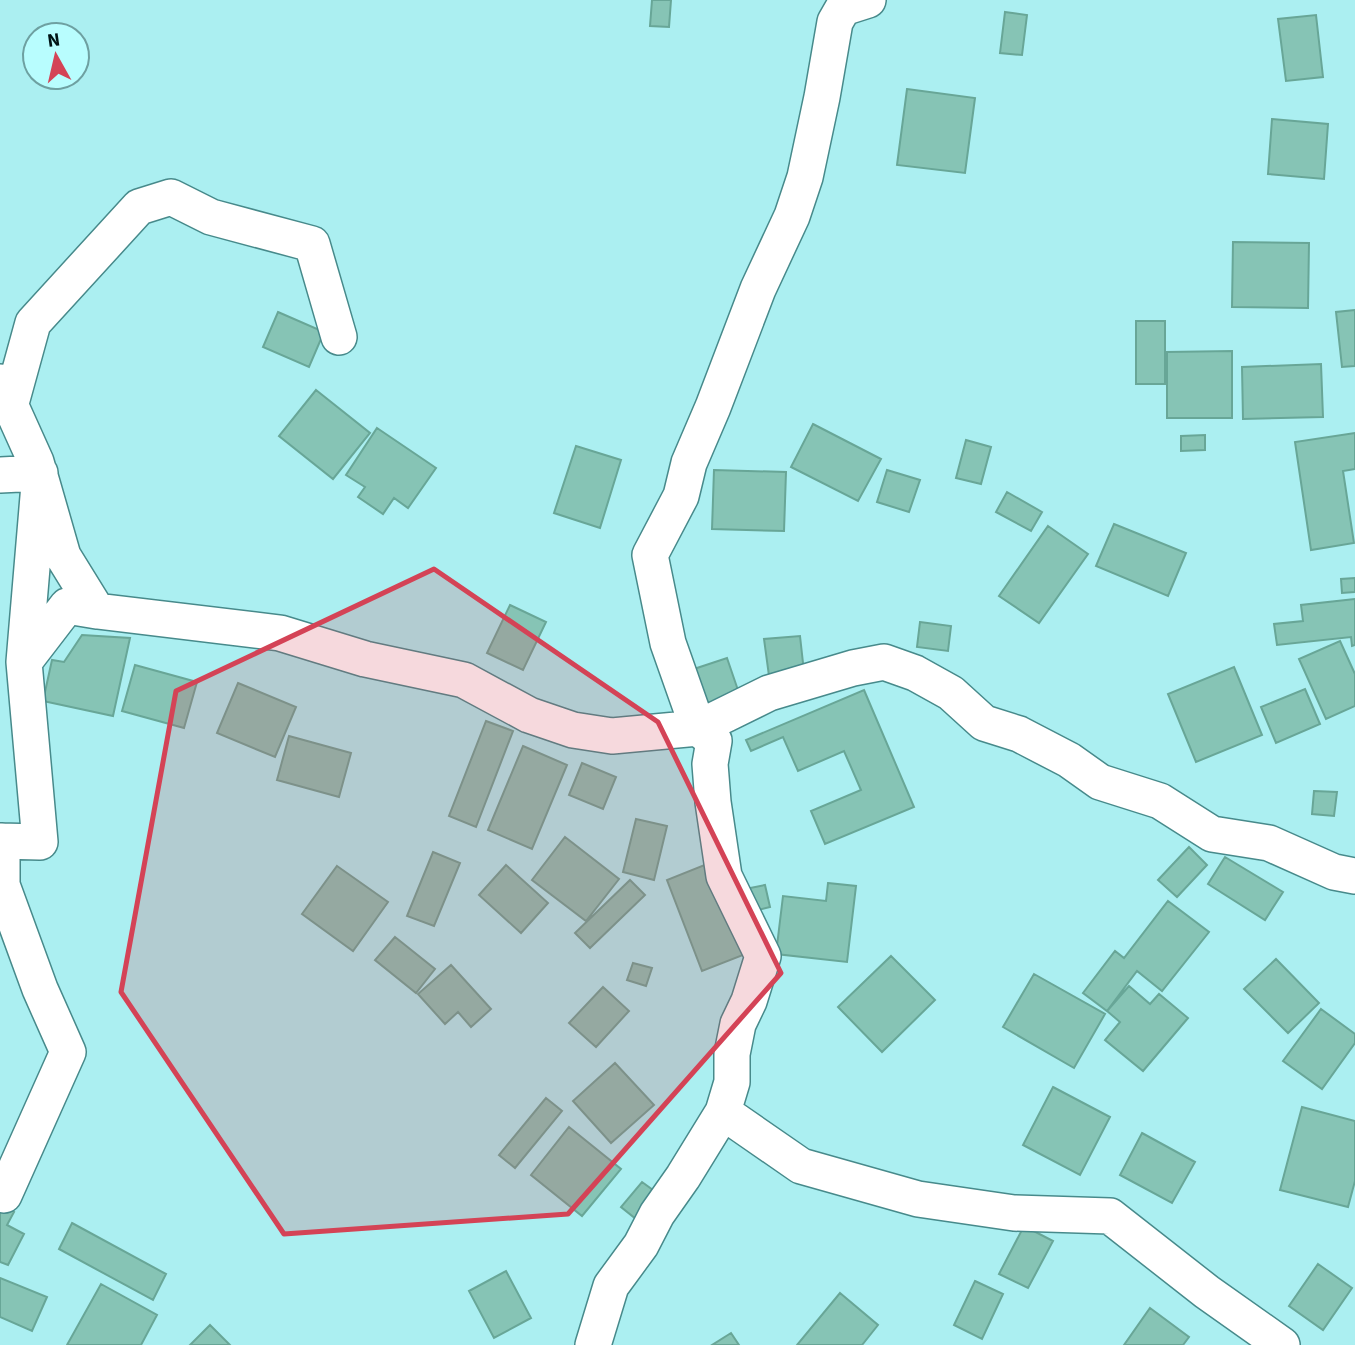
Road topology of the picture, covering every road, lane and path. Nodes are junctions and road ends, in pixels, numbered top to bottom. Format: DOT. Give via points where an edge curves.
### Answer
graph roads {
  1 [pos="868,0"];
  2 [pos="339,337"];
  3 [pos="6,393"];
  4 [pos="40,473"];
  5 [pos="0,475"];
  6 [pos="97,611"];
  7 [pos="14,623"];
  8 [pos="24,663"];
  9 [pos="698,728"];
  10 [pos="1,841"];
  11 [pos="1355,876"];
  12 [pos="723,1112"];
  13 [pos="4,1195"];
  14 [pos="593,1345"];
  15 [pos="1282,1345"];
  1 -- 9 [label="street" via="843,8 835,22 805,177 792,216 689,463 681,496 650,555 668,643"];
  2 -- 3 [label="street" via="312,244 211,217 171,197 139,206 33,323"];
  3 -- 4 [label="street"];
  4 -- 5 [label="street"];
  4 -- 6 [label="street" via="63,556"];
  4 -- 7 [label="street"];
  6 -- 8 [label="street" via="67,606"];
  6 -- 9 [label="street" via="280,633 365,659 464,680 529,715 573,730 612,736"];
  7 -- 8 [label="street"];
  8 -- 10 [label="street" via="40,842"];
  9 -- 11 [label="street" via="769,693 884,663 915,673 951,693 984,723 1029,739 1100,782 1160,802 1212,834 1269,843 1334,872"];
  9 -- 12 [label="street" via="714,741 710,764 724,876 762,956 750,1001 738,1024 732,1082"];
  10 -- 13 [label="street" via="2,885 68,1052"];
  12 -- 14 [label="street" via="611,1286"];
  12 -- 15 [label="street" via="801,1166 918,1199 1014,1213 1110,1216"];
}
